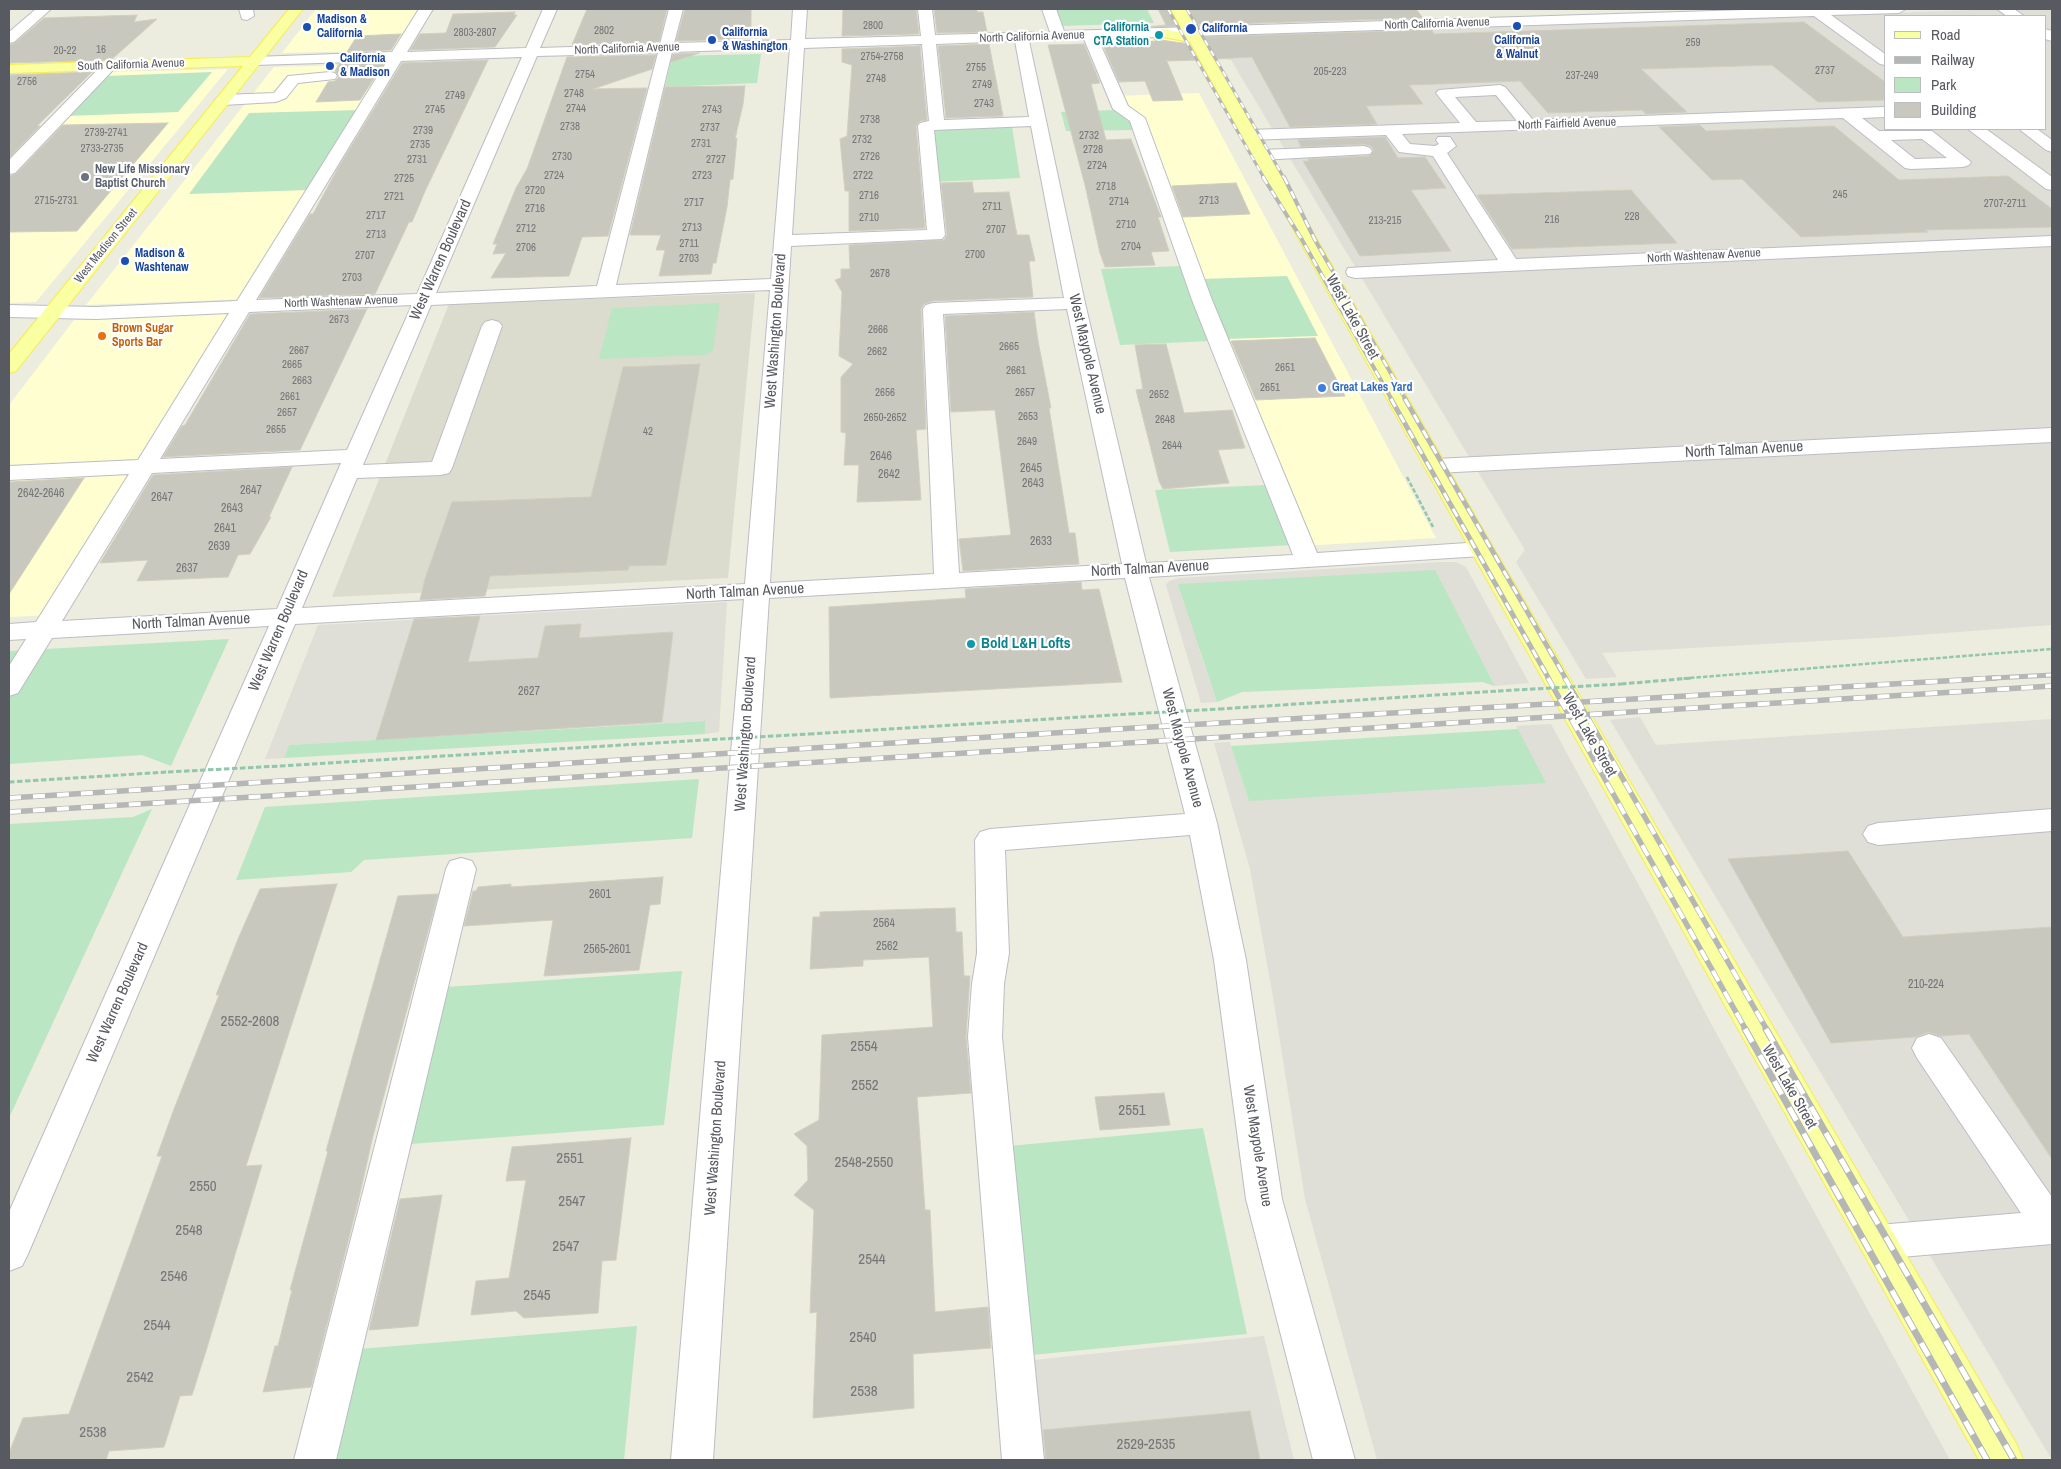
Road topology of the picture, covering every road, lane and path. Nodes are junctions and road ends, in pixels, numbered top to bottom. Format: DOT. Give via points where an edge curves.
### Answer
graph roads {
  1 [pos="44,9"];
  2 [pos="296,9"];
  3 [pos="426,9"];
  4 [pos="550,9"];
  5 [pos="676,9"];
  6 [pos="800,9"];
  7 [pos="925,9"];
  8 [pos="1049,9"];
  9 [pos="1431,9"];
  10 [pos="1460,9"];
  11 [pos="1489,9"];
  12 [pos="1529,9"];
  13 [pos="1899,9"];
  14 [pos="2004,9"];
  15 [pos="1815,10"];
  16 [pos="1172,13"];
  17 [pos="1315,14"];
  18 [pos="2015,15"];
  19 [pos="30,20"];
  20 [pos="10,21"];
  21 [pos="1541,21"];
  22 [pos="1444,24"];
  23 [pos="1324,28"];
  24 [pos="1290,30"];
  25 [pos="1089,35"];
  26 [pos="1059,36"];
  27 [pos="1188,36"];
  28 [pos="1021,37"];
  29 [pos="9,39"];
  30 [pos="928,40"];
  31 [pos="798,44"];
  32 [pos="1300,45"];
  33 [pos="666,48"];
  34 [pos="1867,48"];
  35 [pos="1884,48"];
  36 [pos="531,52"];
  37 [pos="375,57"];
  38 [pos="397,57"];
  39 [pos="1884,60"];
  40 [pos="254,61"];
  41 [pos="109,66"];
  42 [pos="9,69"];
  43 [pos="366,72"];
  44 [pos="349,76"];
  45 [pos="223,100"];
  46 [pos="1884,112"];
  47 [pos="1847,114"];
  48 [pos="1038,121"];
  49 [pos="937,125"];
  50 [pos="1530,126"];
  51 [pos="1473,128"];
  52 [pos="1436,129"];
  53 [pos="1977,130"];
  54 [pos="2028,130"];
  55 [pos="1391,131"];
  56 [pos="1249,135"];
  57 [pos="1875,136"];
  58 [pos="2052,147"];
  59 [pos="1405,149"];
  60 [pos="1438,151"];
  61 [pos="1260,155"];
  62 [pos="9,169"];
  63 [pos="2052,185"];
  64 [pos="783,241"];
  65 [pos="2052,241"];
  66 [pos="1510,265"];
  67 [pos="1327,273"];
  68 [pos="780,284"];
  69 [pos="605,291"];
  70 [pos="424,299"];
  71 [pos="1076,303"];
  72 [pos="243,307"];
  73 [pos="9,311"];
  74 [pos="53,312"];
  75 [pos="492,326"];
  76 [pos="9,366"];
  77 [pos="2052,435"];
  78 [pos="352,464"];
  79 [pos="146,466"];
  80 [pos="1436,466"];
  81 [pos="9,473"];
  82 [pos="1482,549"];
  83 [pos="1308,561"];
  84 [pos="1135,570"];
  85 [pos="947,580"];
  86 [pos="756,591"];
  87 [pos="286,617"];
  88 [pos="45,630"];
  89 [pos="9,632"];
  90 [pos="2052,649"];
  91 [pos="9,687"];
  92 [pos="9,782"];
  93 [pos="2052,820"];
  94 [pos="1202,823"];
  95 [pos="1878,834"];
  96 [pos="461,869"];
  97 [pos="1929,1048"];
  98 [pos="2052,1227"];
  99 [pos="1878,1242"];
  100 [pos="9,1253"];
  101 [pos="315,1460"];
  102 [pos="692,1460"];
  103 [pos="1023,1460"];
  104 [pos="1334,1460"];
  105 [pos="2002,1460"];
  1 -- 19 [label="street"];
  2 -- 40 [label="main road, West Madison Street"];
  3 -- 38 [label="street"];
  4 -- 36 [label="street, West Warren Boulevard"];
  5 -- 33 [label="street"];
  6 -- 31 [label="street, West Washington Boulevard"];
  7 -- 30 [label="street"];
  8 -- 26 [label="street"];
  9 -- 22 [label="street"];
  10 -- 11 [label="street"];
  12 -- 21 [label="street"];
  13 -- 15 [label="street, North California Avenue"];
  14 -- 18 [label="street"];
  15 -- 21 [label="street, North California Avenue"];
  15 -- 34 [label="street"];
  16 -- 27 [label="main road, West Lake Street"];
  17 -- 23 [label="street"];
  19 -- 20 [label="street"];
  19 -- 29 [label="street"];
  21 -- 22 [label="street, North California Avenue"];
  22 -- 23 [label="street, North California Avenue"];
  23 -- 24 [label="street, North California Avenue"];
  24 -- 27 [label="street, North California Avenue"];
  24 -- 32 [label="street"];
  25 -- 26 [label="street, North California Avenue"];
  25 -- 27 [label="street, North California Avenue"];
  25 -- 83 [label="street" via="1121,109 1137,118 1202,300"];
  26 -- 28 [label="street, North California Avenue"];
  27 -- 56 [label="main road, West Lake Street"];
  28 -- 30 [label="street, North California Avenue"];
  28 -- 48 [label="street, West Maypole Avenue"];
  30 -- 31 [label="street, North California Avenue"];
  30 -- 49 [label="street"];
  31 -- 33 [label="street, North California Avenue"];
  31 -- 64 [label="street, West Washington Boulevard"];
  33 -- 36 [label="street, North California Avenue"];
  33 -- 69 [label="street"];
  34 -- 35 [label="street"];
  34 -- 39 [label="street"];
  36 -- 38 [label="street, North California Avenue"];
  36 -- 70 [label="street, West Warren Boulevard"];
  37 -- 38 [label="street, North California Avenue"];
  37 -- 40 [label="street, North California Avenue"];
  37 -- 43 [label="street"];
  38 -- 72 [label="street"];
  40 -- 41 [label="main road, South California Avenue"];
  40 -- 45 [label="main road, West Madison Street"];
  41 -- 42 [label="main road, South California Avenue"];
  41 -- 62 [label="street"];
  44 -- 45 [label="street" via="301,77 291,80 276,97"];
  45 -- 74 [label="main road, West Madison Street"];
  46 -- 47 [label="street, North Fairfield Avenue"];
  47 -- 50 [label="street, North Fairfield Avenue"];
  47 -- 57 [label="street"];
  48 -- 49 [label="street"];
  48 -- 71 [label="street, West Maypole Avenue"];
  49 -- 64 [label="street" via="926,126 936,235"];
  50 -- 51 [label="street, North Fairfield Avenue"];
  50 -- 51 [label="street" via="1500,90 1444,93"];
  51 -- 52 [label="street, North Fairfield Avenue"];
  52 -- 55 [label="street, North Fairfield Avenue"];
  52 -- 60 [label="street" via="1448,146"];
  53 -- 63 [label="street"];
  54 -- 58 [label="street"];
  55 -- 56 [label="street, North Fairfield Avenue"];
  55 -- 59 [label="street"];
  56 -- 61 [label="main road, West Lake Street"];
  59 -- 60 [label="street"];
  59 -- 61 [label="street"];
  60 -- 66 [label="street"];
  61 -- 67 [label="main road, West Lake Street"];
  64 -- 68 [label="street, West Washington Boulevard"];
  65 -- 66 [label="street, North Washtenaw Avenue"];
  66 -- 67 [label="street, North Washtenaw Avenue"];
  67 -- 80 [label="main road, West Lake Street"];
  68 -- 69 [label="street, North Washtenaw Avenue"];
  68 -- 86 [label="street, West Washington Boulevard"];
  69 -- 70 [label="street, North Washtenaw Avenue"];
  70 -- 72 [label="street, North Washtenaw Avenue"];
  70 -- 78 [label="street, West Warren Boulevard"];
  71 -- 84 [label="street, West Maypole Avenue"];
  71 -- 85 [label="street" via="933,309"];
  72 -- 74 [label="street, North Washtenaw Avenue"];
  72 -- 79 [label="street"];
  73 -- 74 [label="street, North Washtenaw Avenue"];
  74 -- 76 [label="main road, West Madison Street"];
  75 -- 78 [label="street" via="441,468"];
  77 -- 80 [label="street, North Talman Avenue"];
  78 -- 79 [label="street"];
  78 -- 87 [label="street, West Warren Boulevard"];
  79 -- 81 [label="street"];
  79 -- 88 [label="street"];
  80 -- 82 [label="main road, West Lake Street"];
  82 -- 83 [label="street, North Talman Avenue"];
  82 -- 99 [label="main road, West Lake Street"];
  83 -- 84 [label="street, North Talman Avenue"];
  84 -- 85 [label="street, North Talman Avenue"];
  84 -- 94 [label="street, West Maypole Avenue"];
  85 -- 86 [label="street, North Talman Avenue"];
  86 -- 87 [label="street, North Talman Avenue"];
  86 -- 102 [label="street, West Washington Boulevard"];
  87 -- 88 [label="street, North Talman Avenue"];
  87 -- 100 [label="street, West Warren Boulevard"];
  88 -- 89 [label="street, North Talman Avenue"];
  88 -- 91 [label="street"];
  90 -- 92 [label="path, bridge" via="1621,684"];
  93 -- 95 [label="street"];
  94 -- 103 [label="street" via="990,840 993,954 985,1037"];
  94 -- 104 [label="street, West Maypole Avenue" via="1230,960 1264,1199"];
  96 -- 101 [label="street"];
  97 -- 98 [label="street"];
  98 -- 99 [label="street"];
  99 -- 105 [label="main road, West Lake Street"];
}
